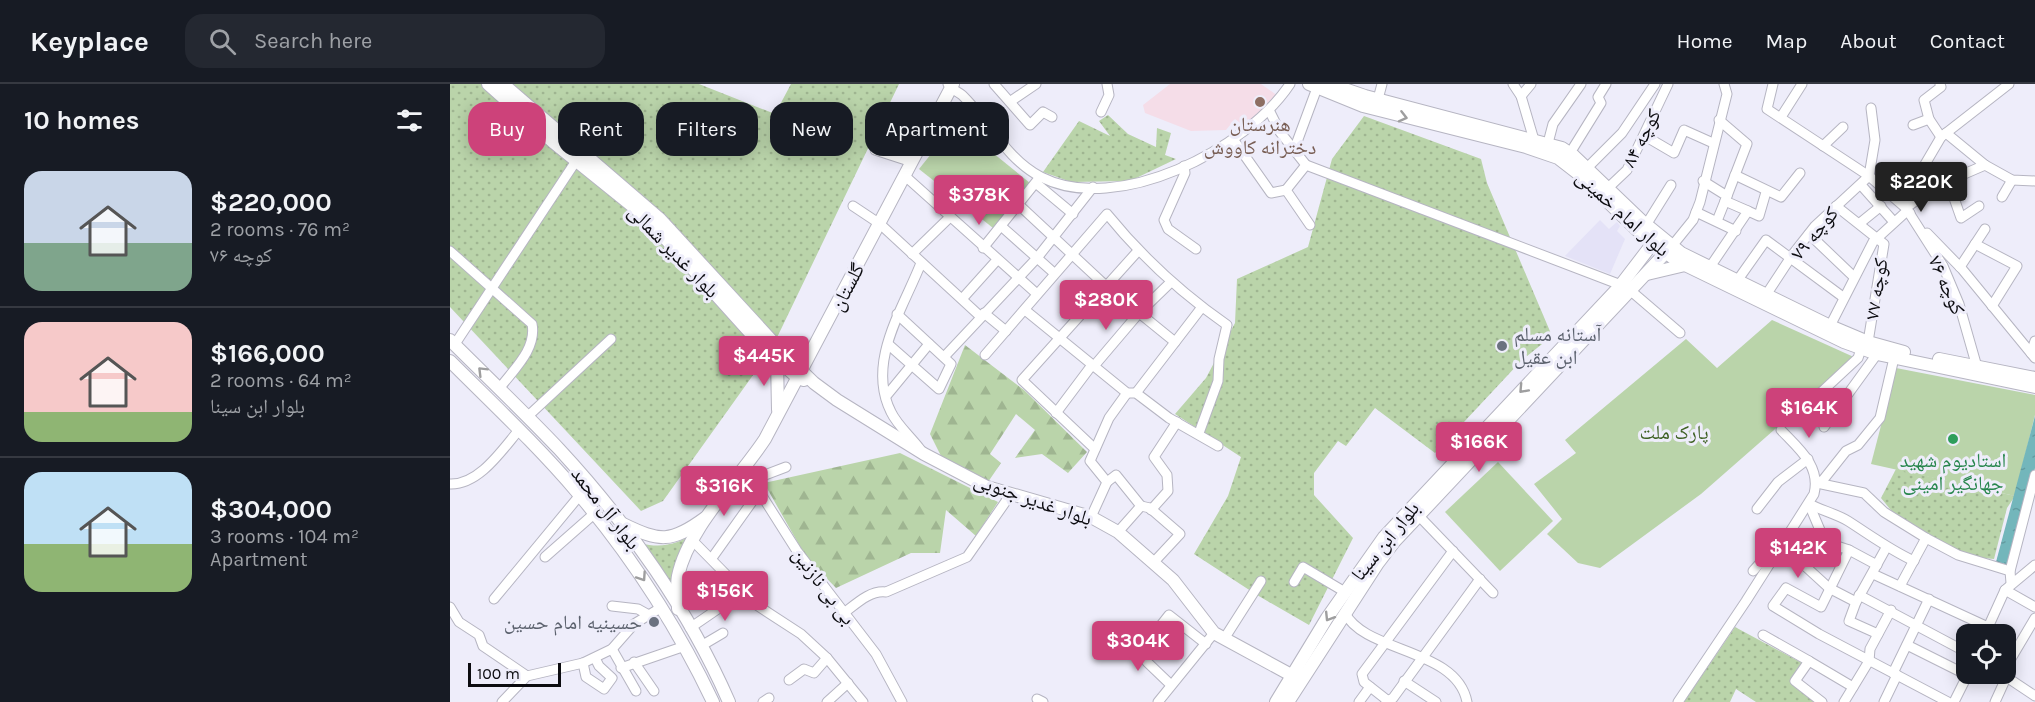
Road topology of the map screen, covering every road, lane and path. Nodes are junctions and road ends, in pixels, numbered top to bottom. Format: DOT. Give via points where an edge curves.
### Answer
graph roads {
  1 [pos="488,84"];
  2 [pos="503,84"];
  3 [pos="994,84"];
  4 [pos="1036,84"];
  5 [pos="1107,84"];
  6 [pos="1290,84"];
  7 [pos="1332,84"];
  8 [pos="1382,84"];
  9 [pos="1514,84"];
  10 [pos="1531,84"];
  11 [pos="1581,84"];
  12 [pos="1606,84"];
  13 [pos="1655,84"];
  14 [pos="1668,84"];
  15 [pos="1724,84"];
  16 [pos="1773,84"];
  17 [pos="1802,84"];
  18 [pos="1941,84"];
  19 [pos="2009,84"];
  20 [pos="951,86"];
  21 [pos="1313,86"];
  22 [pos="1363,89"];
  23 [pos="1521,96"];
  24 [pos="1378,99"];
  25 [pos="1011,101"];
  26 [pos="1872,108"];
  27 [pos="1269,110"];
  28 [pos="1101,112"];
  29 [pos="1052,117"];
  30 [pos="1781,117"];
  31 [pos="1433,118"];
  32 [pos="1929,119"];
  33 [pos="1719,120"];
  34 [pos="1913,125"];
  35 [pos="1843,127"];
  36 [pos="1943,135"];
  37 [pos="1645,136"];
  38 [pos="1233,139"];
  39 [pos="1534,140"];
  40 [pos="1548,143"];
  41 [pos="1713,143"];
  42 [pos="1823,146"];
  43 [pos="1294,150"];
  44 [pos="1570,153"];
  45 [pos="893,156"];
  46 [pos="576,161"];
  47 [pos="912,162"];
  48 [pos="1306,165"];
  49 [pos="1985,165"];
  50 [pos="1184,166"];
  51 [pos="1587,168"];
  52 [pos="1800,173"];
  53 [pos="1735,175"];
  54 [pos="905,176"];
  55 [pos="1869,176"];
  56 [pos="1038,180"];
  57 [pos="2012,180"];
  58 [pos="1703,181"];
  59 [pos="1948,181"];
  60 [pos="2035,181"];
  61 [pos="1671,185"];
  62 [pos="1862,185"];
  63 [pos="1092,188"];
  64 [pos="1608,188"];
  65 [pos="1286,190"];
  66 [pos="1766,192"];
  67 [pos="2002,197"];
  68 [pos="1726,199"];
  69 [pos="1019,205"];
  70 [pos="853,206"];
  71 [pos="1836,206"];
  72 [pos="1881,206"];
  73 [pos="1979,206"];
  74 [pos="1906,209"];
  75 [pos="1748,211"];
  76 [pos="1073,214"];
  77 [pos="1694,216"];
  78 [pos="950,217"];
  79 [pos="1717,221"];
  80 [pos="1894,222"];
  81 [pos="1860,223"];
  82 [pos="880,224"];
  83 [pos="1310,225"];
  84 [pos="1001,226"];
  85 [pos="1642,227"];
  86 [pos="1985,229"];
  87 [pos="1736,231"];
  88 [pos="1809,234"];
  89 [pos="1055,236"];
  90 [pos="1877,238"];
  91 [pos="1656,239"];
  92 [pos="1975,244"];
  93 [pos="983,248"];
  94 [pos="1196,249"];
  95 [pos="1669,249"];
  96 [pos="450,251"];
  97 [pos="1072,252"];
  98 [pos="1137,252"];
  99 [pos="912,254"];
  100 [pos="1791,257"];
  101 [pos="1037,258"];
  102 [pos="997,260"];
  103 [pos="921,263"];
  104 [pos="1686,265"];
  105 [pos="1710,267"];
  106 [pos="1960,267"];
  107 [pos="1632,269"];
  108 [pos="1054,273"];
  109 [pos="1646,275"];
  110 [pos="1854,277"];
  111 [pos="1017,278"];
  112 [pos="1737,281"];
  113 [pos="1171,282"];
  114 [pos="1106,285"];
  115 [pos="1626,288"];
  116 [pos="491,289"];
  117 [pos="1037,294"];
  118 [pos="1766,295"];
  119 [pos="1843,297"];
  120 [pos="962,299"];
  121 [pos="1992,306"];
  122 [pos="1202,307"];
  123 [pos="1025,310"];
  124 [pos="1139,313"];
  125 [pos="897,314"];
  126 [pos="982,315"];
  127 [pos="1830,326"];
  128 [pos="1005,331"];
  129 [pos="1680,333"];
  130 [pos="1059,338"];
  131 [pos="611,339"];
  132 [pos="2035,341"];
  133 [pos="452,342"];
  134 [pos="1175,342"];
  135 [pos="929,344"];
  136 [pos="889,345"];
  137 [pos="1865,345"];
  138 [pos="814,349"];
  139 [pos="1877,354"];
  140 [pos="985,355"];
  141 [pos="2033,355"];
  142 [pos="781,357"];
  143 [pos="944,357"];
  144 [pos="1894,358"];
  145 [pos="450,361"];
  146 [pos="912,365"];
  147 [pos="1093,365"];
  148 [pos="1977,367"];
  149 [pos="800,374"];
  150 [pos="2035,378"];
  151 [pos="2035,387"];
  152 [pos="499,389"];
  153 [pos="1132,393"];
  154 [pos="887,395"];
  155 [pos="1802,411"];
  156 [pos="778,412"];
  157 [pos="1056,413"];
  158 [pos="527,417"];
  159 [pos="1177,422"];
  160 [pos="1824,427"];
  161 [pos="519,430"];
  162 [pos="1781,430"];
  163 [pos="1199,433"];
  164 [pos="1218,446"];
  165 [pos="1095,449"];
  166 [pos="560,450"];
  167 [pos="924,454"];
  168 [pos="1808,459"];
  169 [pos="549,460"];
  170 [pos="786,467"];
  171 [pos="749,475"];
  172 [pos="2034,479"];
  173 [pos="1107,482"];
  174 [pos="1817,483"];
  175 [pos="450,484"];
  176 [pos="759,492"];
  177 [pos="1011,494"];
  178 [pos="580,495"];
  179 [pos="1809,504"];
  180 [pos="1141,506"];
  181 [pos="1757,509"];
  182 [pos="1151,510"];
  183 [pos="595,513"];
  184 [pos="711,514"];
  185 [pos="1418,515"];
  186 [pos="1091,517"];
  187 [pos="2023,520"];
  188 [pos="2035,522"];
  189 [pos="620,523"];
  190 [pos="1118,532"];
  191 [pos="1926,538"];
  192 [pos="693,541"];
  193 [pos="1825,542"];
  194 [pos="1886,548"];
  195 [pos="1849,550"];
  196 [pos="1453,551"];
  197 [pos="1776,555"];
  198 [pos="545,557"];
  199 [pos="712,558"];
  200 [pos="1914,561"];
  201 [pos="1153,563"];
  202 [pos="2035,565"];
  203 [pos="1804,566"];
  204 [pos="1875,570"];
  205 [pos="1753,571"];
  206 [pos="2010,571"];
  207 [pos="1480,579"];
  208 [pos="1261,581"];
  209 [pos="1294,582"];
  210 [pos="1900,586"];
  211 [pos="2008,587"];
  212 [pos="1829,588"];
  213 [pos="744,591"];
  214 [pos="1345,592"];
  215 [pos="1493,593"];
  216 [pos="494,599"];
  217 [pos="1857,599"];
  218 [pos="1929,599"];
  219 [pos="612,606"];
  220 [pos="450,607"];
  221 [pos="662,607"];
  222 [pos="2035,607"];
  223 [pos="678,609"];
  224 [pos="1890,610"];
  225 [pos="844,613"];
  226 [pos="1345,613"];
  227 [pos="647,614"];
  228 [pos="2035,618"];
  229 [pos="1917,624"];
  230 [pos="1974,624"];
  231 [pos="1990,624"];
  232 [pos="690,628"];
  233 [pos="723,633"];
  234 [pos="1132,633"];
  235 [pos="1878,634"];
  236 [pos="1763,635"];
  237 [pos="1219,636"];
  238 [pos="1141,640"];
  239 [pos="1386,642"];
  240 [pos="1206,644"];
  241 [pos="1907,645"];
  242 [pos="685,646"];
  243 [pos="701,646"];
  244 [pos="1956,646"];
  245 [pos="612,649"];
  246 [pos="2016,650"];
  247 [pos="595,658"];
  248 [pos="827,658"];
  249 [pos="1424,658"];
  250 [pos="1869,660"];
  251 [pos="1809,661"];
  252 [pos="583,663"];
  253 [pos="634,663"];
  254 [pos="620,666"];
  255 [pos="712,668"];
  256 [pos="1956,669"];
  257 [pos="699,671"];
  258 [pos="608,674"];
  259 [pos="1895,674"];
  260 [pos="527,676"];
  261 [pos="1293,676"];
  262 [pos="789,680"];
  263 [pos="1404,681"];
  264 [pos="848,683"];
  265 [pos="1962,684"];
  266 [pos="2001,684"];
  267 [pos="2016,684"];
  268 [pos="1171,685"];
  269 [pos="1370,687"];
  270 [pos="1853,687"];
  271 [pos="636,691"];
  272 [pos="654,691"];
  273 [pos="2035,696"];
  274 [pos="1386,701"];
  275 [pos="502,702"];
  276 [pos="713,702"];
  277 [pos="729,702"];
  278 [pos="827,702"];
  279 [pos="863,702"];
  280 [pos="902,702"];
  281 [pos="1158,702"];
  282 [pos="1276,702"];
  283 [pos="1288,702"];
  284 [pos="1359,702"];
  285 [pos="1436,702"];
  286 [pos="1467,702"];
  287 [pos="1678,702"];
  288 [pos="1822,702"];
  289 [pos="1844,702"];
  290 [pos="1884,702"];
  291 [pos="1948,702"];
  292 [pos="1954,702"];
  293 [pos="1995,702"];
  1 -- 46 [label="main road, بلوار غدیر شمالی"];
  2 -- 142 [label="main road, بلوار غدیر شمالی" via="660,219"];
  3 -- 25 [label="street"];
  4 -- 25 [label="street"];
  5 -- 28 [label="street" via="1109,95"];
  6 -- 27 [label="street"];
  7 -- 22 [label="main road, بلوار امام خمینی"];
  8 -- 24 [label="street"];
  9 -- 23 [label="street"];
  10 -- 23 [label="street"];
  11 -- 40 [label="street" via="1553,124"];
  12 -- 44 [label="street" via="1598,98 1601,103"];
  13 -- 51 [label="street" via="1622,133"];
  14 -- 37 [label="street, کوچه ۸۴"];
  15 -- 33 [label="street" via="1727,94"];
  16 -- 30 [label="street" via="1767,109"];
  17 -- 30 [label="street"];
  18 -- 32 [label="street" via="1933,96 1924,99"];
  19 -- 36 [label="street"];
  20 -- 47 [label="main road, گلستان"];
  20 -- 56 [label="street"];
  21 -- 31 [label="main road, بلوار امام خمینی, one-way" via="1363,106"];
  21 -- 43 [label="street"];
  22 -- 24 [label="main road, بلوار امام خمینی"];
  23 -- 39 [label="street"];
  24 -- 31 [label="main road, بلوار امام خمینی"];
  25 -- 29 [label="street" via="1030,126 1043,112"];
  26 -- 55 [label="street" via="1875,140"];
  27 -- 38 [label="street"];
  27 -- 43 [label="street"];
  30 -- 42 [label="street"];
  31 -- 39 [label="main road, بلوار امام خمینی"];
  31 -- 85 [label="main road, بلوار امام خمینی" via="1558,158"];
  32 -- 34 [label="street"];
  32 -- 36 [label="street"];
  33 -- 41 [label="street"];
  33 -- 53 [label="street" via="1747,144"];
  35 -- 42 [label="street"];
  36 -- 49 [label="street"];
  36 -- 74 [label="street" via="1914,183"];
  37 -- 41 [label="street" via="1674,153 1684,130"];
  37 -- 64 [label="street, کوچه ۸۴" via="1627,170"];
  38 -- 50 [label="street"];
  38 -- 65 [label="street" via="1271,193"];
  39 -- 40 [label="main road, بلوار امام خمینی"];
  40 -- 44 [label="main road, بلوار امام خمینی"];
  41 -- 58 [label="street"];
  42 -- 55 [label="street"];
  43 -- 48 [label="street"];
  44 -- 51 [label="main road, بلوار امام خمینی"];
  45 -- 47 [label="street"];
  46 -- 116 [label="street"];
  46 -- 142 [label="main road, بلوار غدیر شمالی" via="645,217"];
  47 -- 54 [label="main road, گلستان"];
  48 -- 65 [label="street"];
  48 -- 115 [label="street"];
  49 -- 57 [label="street"];
  49 -- 59 [label="street"];
  50 -- 63 [label="street" via="1136,184"];
  50 -- 94 [label="street" via="1185,174 1164,220 1168,229"];
  51 -- 64 [label="main road, بلوار امام خمینی"];
  52 -- 66 [label="street" via="1781,197"];
  53 -- 66 [label="street"];
  53 -- 68 [label="street"];
  54 -- 78 [label="street"];
  54 -- 82 [label="main road, گلستان"];
  55 -- 62 [label="street, کوچه ۷۹"];
  55 -- 74 [label="street"];
  56 -- 63 [label="street"];
  56 -- 69 [label="street"];
  56 -- 76 [label="street"];
  57 -- 60 [label="street"];
  57 -- 67 [label="street"];
  58 -- 68 [label="street"];
  58 -- 77 [label="street"];
  59 -- 73 [label="street" via="1961,218"];
  59 -- 74 [label="street"];
  61 -- 85 [label="street"];
  62 -- 71 [label="street, کوچه ۷۹"];
  62 -- 72 [label="street"];
  63 -- 76 [label="street"];
  64 -- 85 [label="main road, بلوار امام خمینی"];
  65 -- 83 [label="street"];
  66 -- 75 [label="street" via="1759,216"];
  68 -- 75 [label="street"];
  68 -- 79 [label="street"];
  69 -- 84 [label="street"];
  69 -- 89 [label="street"];
  70 -- 82 [label="street"];
  71 -- 81 [label="street"];
  71 -- 88 [label="street, کوچه ۷۹"];
  72 -- 80 [label="street"];
  72 -- 81 [label="street"];
  74 -- 80 [label="street"];
  74 -- 106 [label="street"];
  74 -- 148 [label="street, کوچه ۷۶" via="1943,266 1959,304"];
  75 -- 87 [label="street"];
  76 -- 89 [label="street"];
  77 -- 79 [label="street"];
  77 -- 95 [label="street"];
  78 -- 93 [label="street"];
  78 -- 99 [label="street"];
  79 -- 87 [label="street"];
  80 -- 90 [label="street"];
  81 -- 90 [label="street"];
  82 -- 99 [label="street"];
  82 -- 138 [label="main road, گلستان"];
  84 -- 93 [label="street"];
  84 -- 101 [label="street"];
  85 -- 91 [label="main road, بلوار امام خمینی"];
  85 -- 107 [label="main road"];
  86 -- 92 [label="street"];
  87 -- 105 [label="street"];
  88 -- 100 [label="street, کوچه ۷۹"];
  88 -- 110 [label="street"];
  89 -- 97 [label="street"];
  89 -- 101 [label="street"];
  90 -- 110 [label="street"];
  90 -- 137 [label="street, کوچه ۷۷" via="1884,244"];
  91 -- 95 [label="main road, بلوار امام خمینی"];
  91 -- 107 [label="main road, بلوار ابن سینا"];
  92 -- 106 [label="street"];
  92 -- 121 [label="street" via="2017,266"];
  93 -- 102 [label="street"];
  95 -- 104 [label="main road, بلوار امام خمینی"];
  95 -- 105 [label="main road, بلوار امام خمینی"];
  95 -- 109 [label="main road, بلوار ابن سینا"];
  96 -- 116 [label="street"];
  97 -- 98 [label="street" via="1107,214"];
  97 -- 108 [label="street"];
  97 -- 114 [label="street"];
  98 -- 113 [label="street"];
  98 -- 114 [label="street"];
  99 -- 103 [label="street"];
  100 -- 112 [label="street" via="1766,240"];
  100 -- 118 [label="street, کوچه ۷۹"];
  100 -- 119 [label="street"];
  101 -- 108 [label="street"];
  101 -- 111 [label="street"];
  102 -- 111 [label="street"];
  102 -- 120 [label="street"];
  103 -- 120 [label="street"];
  103 -- 125 [label="street"];
  104 -- 109 [label="main road"];
  104 -- 137 [label="main road, بلوار امام خمینی" via="1828,336"];
  105 -- 112 [label="main road, بلوار امام خمینی"];
  106 -- 121 [label="street"];
  107 -- 115 [label="main road, بلوار ابن سینا"];
  108 -- 117 [label="street"];
  109 -- 115 [label="main road, بلوار ابن سینا"];
  110 -- 119 [label="street"];
  111 -- 117 [label="street"];
  111 -- 126 [label="street"];
  112 -- 118 [label="main road, بلوار امام خمینی"];
  113 -- 122 [label="street"];
  113 -- 124 [label="street"];
  114 -- 124 [label="street"];
  114 -- 130 [label="street"];
  115 -- 129 [label="street"];
  115 -- 185 [label="main road, بلوار ابن سینا"];
  115 -- 214 [label="main road, بلوار ابن سینا, one-way" via="1383,537"];
  116 -- 133 [label="street"];
  116 -- 152 [label="street" via="532,324 534,335 530,348"];
  117 -- 123 [label="street"];
  118 -- 127 [label="main road, بلوار امام خمینی"];
  119 -- 127 [label="street"];
  120 -- 126 [label="street"];
  121 -- 141 [label="street"];
  122 -- 134 [label="street"];
  122 -- 163 [label="street" via="1227,325 1218,381"];
  123 -- 128 [label="street"];
  123 -- 130 [label="street"];
  124 -- 134 [label="street"];
  124 -- 147 [label="street"];
  125 -- 135 [label="street"];
  125 -- 136 [label="street"];
  126 -- 128 [label="street"];
  126 -- 143 [label="street"];
  127 -- 137 [label="main road, بلوار امام خمینی"];
  128 -- 140 [label="street"];
  130 -- 147 [label="street"];
  130 -- 157 [label="street" via="1022,380"];
  131 -- 158 [label="street"];
  132 -- 141 [label="street"];
  152 -- 133 [label="main road, بلوار آل محمد, one-way"];
  134 -- 153 [label="street"];
  135 -- 143 [label="street"];
  135 -- 146 [label="street"];
  136 -- 146 [label="street"];
  136 -- 154 [label="street" via="881,371"];
  137 -- 139 [label="main road, بلوار امام خمینی"];
  137 -- 148 [label="main road, بلوار امام خمینی"];
  137 -- 155 [label="street" via="1858,358"];
  138 -- 142 [label="main road"];
  138 -- 149 [label="main road, گلستان"];
  139 -- 144 [label="main road, بلوار امام خمینی"];
  139 -- 160 [label="street"];
  142 -- 149 [label="main road, بلوار غدیر شمالی"];
  142 -- 156 [label="main road"];
  143 -- 146 [label="street" via="951,364 939,388"];
  144 -- 151 [label="main road, بلوار امام خمینی"];
  144 -- 174 [label="street" via="1880,418"];
  145 -- 161 [label="main road, بلوار آل محمد"];
  146 -- 154 [label="street"];
  147 -- 153 [label="street"];
  147 -- 157 [label="street"];
  148 -- 150 [label="main road, بلوار امام خمینی"];
  149 -- 156 [label="main road, گلستان"];
  149 -- 167 [label="main road, بلوار غدیر جنوبی"];
  152 -- 158 [label="main road, بلوار آل محمد"];
  153 -- 159 [label="street"];
  153 -- 165 [label="street" via="1109,418"];
  154 -- 167 [label="street" via="891,412"];
  156 -- 171 [label="main road, گلستان"];
  157 -- 165 [label="street"];
  158 -- 166 [label="main road, بلوار آل محمد"];
  159 -- 163 [label="street"];
  159 -- 182 [label="street" via="1154,457 1167,475 1168,490"];
  161 -- 169 [label="main road, بلوار آل محمد"];
  161 -- 175 [label="street" via="479,473 461,484"];
  162 -- 168 [label="street"];
  163 -- 164 [label="street"];
  165 -- 173 [label="street" via="1090,461"];
  166 -- 169 [label="main road"];
  166 -- 189 [label="main road, بلوار آل محمد"];
  167 -- 177 [label="main road, بلوار غدیر جنوبی" via="987,487"];
  168 -- 174 [label="street"];
  168 -- 181 [label="street" via="1778,482"];
  169 -- 178 [label="main road, بلوار آل محمد"];
  170 -- 171 [label="street"];
  171 -- 176 [label="street, بی بی نازنین"];
  171 -- 184 [label="main road, گلستان"];
  172 -- 187 [label="street"];
  173 -- 180 [label="street" via="1116,475"];
  173 -- 186 [label="street"];
  174 -- 179 [label="street"];
  174 -- 191 [label="street" via="1864,493 1884,512"];
  176 -- 199 [label="street"];
  176 -- 225 [label="street, بی بی نازنین"];
  177 -- 186 [label="main road, بلوار غدیر جنوبی"];
  177 -- 225 [label="street" via="967,557 862,599"];
  178 -- 183 [label="main road, بلوار آل محمد"];
  178 -- 216 [label="street"];
  179 -- 193 [label="street"];
  179 -- 194 [label="street" via="1845,519"];
  179 -- 197 [label="street"];
  180 -- 182 [label="street"];
  180 -- 190 [label="street"];
  182 -- 201 [label="street" via="1180,534"];
  183 -- 198 [label="street"];
  183 -- 221 [label="main road, بلوار آل محمد, one-way"];
  184 -- 189 [label="main road, گلستان" via="687,531 663,539"];
  184 -- 192 [label="main road, گلستان"];
  185 -- 196 [label="street"];
  185 -- 226 [label="main road, بلوار ابن سینا" via="1378,563"];
  186 -- 190 [label="main road, بلوار غدیر جنوبی"];
  187 -- 188 [label="street"];
  187 -- 206 [label="street"];
  189 -- 223 [label="main road, بلوار آل محمد"];
  190 -- 201 [label="main road, بلوار غدیر جنوبی"];
  191 -- 200 [label="street"];
  191 -- 206 [label="street" via="1958,555"];
  192 -- 199 [label="street"];
  192 -- 223 [label="main road, گلستان" via="677,579"];
  193 -- 195 [label="street"];
  193 -- 203 [label="street"];
  194 -- 200 [label="street"];
  194 -- 204 [label="street"];
  195 -- 204 [label="street"];
  195 -- 212 [label="street"];
  196 -- 207 [label="street"];
  196 -- 239 [label="street"];
  197 -- 203 [label="street"];
  197 -- 205 [label="street" via="1769,553"];
  197 -- 287 [label="street"];
  199 -- 213 [label="street"];
  200 -- 210 [label="street"];
  201 -- 237 [label="main road, بلوار غدیر جنوبی" via="1173,580"];
  202 -- 211 [label="street"];
  203 -- 212 [label="street"];
  204 -- 210 [label="street"];
  204 -- 217 [label="street"];
  206 -- 211 [label="street"];
  207 -- 215 [label="street"];
  207 -- 249 [label="street"];
  208 -- 237 [label="street"];
  209 -- 214 [label="street" via="1303,567"];
  210 -- 218 [label="street"];
  211 -- 222 [label="street"];
  211 -- 231 [label="street"];
  212 -- 217 [label="street"];
  212 -- 250 [label="street" via="1821,607 1786,588 1773,606"];
  213 -- 232 [label="street"];
  213 -- 248 [label="street" via="755,604 801,634"];
  214 -- 261 [label="main road, بلوار ابن سینا, one-way"];
  217 -- 224 [label="street"];
  217 -- 235 [label="street" via="1849,621"];
  218 -- 229 [label="street"];
  218 -- 230 [label="street"];
  219 -- 227 [label="street"];
  220 -- 260 [label="street" via="459,622 479,635 483,646"];
  221 -- 227 [label="street"];
  221 -- 242 [label="main road, بلوار آل محمد"];
  223 -- 232 [label="main road, بلوار آل محمد"];
  224 -- 229 [label="street"];
  224 -- 235 [label="street"];
  225 -- 280 [label="street, بی بی نازنین" via="876,654"];
  226 -- 239 [label="street" via="1355,626"];
  226 -- 283 [label="main road, بلوار ابن سینا"];
  227 -- 245 [label="street"];
  228 -- 246 [label="street"];
  229 -- 241 [label="street"];
  229 -- 244 [label="street"];
  232 -- 243 [label="main road, بلوار آل محمد"];
  233 -- 243 [label="street"];
  234 -- 238 [label="street"];
  235 -- 250 [label="street"];
  236 -- 251 [label="street"];
  237 -- 240 [label="street"];
  237 -- 261 [label="main road, بلوار غدیر جنوبی"];
  238 -- 240 [label="street" via="1168,615"];
  238 -- 268 [label="street" via="1147,662"];
  239 -- 249 [label="street"];
  239 -- 269 [label="street" via="1362,674"];
  240 -- 268 [label="street"];
  241 -- 256 [label="street"];
  241 -- 259 [label="street"];
  242 -- 253 [label="street"];
  242 -- 257 [label="main road, بلوار آل محمد"];
  243 -- 255 [label="main road, بلوار آل محمد"];
  245 -- 247 [label="street"];
  245 -- 254 [label="street"];
  247 -- 252 [label="street"];
  247 -- 258 [label="street"];
  248 -- 262 [label="street" via="814,673 804,669"];
  248 -- 264 [label="street"];
  249 -- 263 [label="street"];
  249 -- 286 [label="street" via="1447,671 1466,693"];
  250 -- 259 [label="street"];
  250 -- 270 [label="street"];
  251 -- 270 [label="street"];
  251 -- 288 [label="street" via="1795,681"];
  252 -- 258 [label="street" via="586,677 604,689 612,678"];
  252 -- 260 [label="street"];
  253 -- 254 [label="street"];
  253 -- 272 [label="street"];
  254 -- 258 [label="street"];
  254 -- 271 [label="street"];
  255 -- 257 [label="main road"];
  255 -- 277 [label="main road, بلوار آل محمد"];
  257 -- 276 [label="main road, بلوار آل محمد"];
  259 -- 290 [label="street"];
  259 -- 291 [label="street"];
  260 -- 275 [label="street"];
  261 -- 282 [label="main road, بلوار ابن سینا"];
  263 -- 274 [label="street" via="1393,698"];
  263 -- 285 [label="street"];
  264 -- 278 [label="street"];
  264 -- 279 [label="street"];
  265 -- 292 [label="street"];
  266 -- 293 [label="street"];
  267 -- 273 [label="street"];
  268 -- 281 [label="street"];
  269 -- 274 [label="street"];
  269 -- 284 [label="street"];
  270 -- 289 [label="street"];
}
